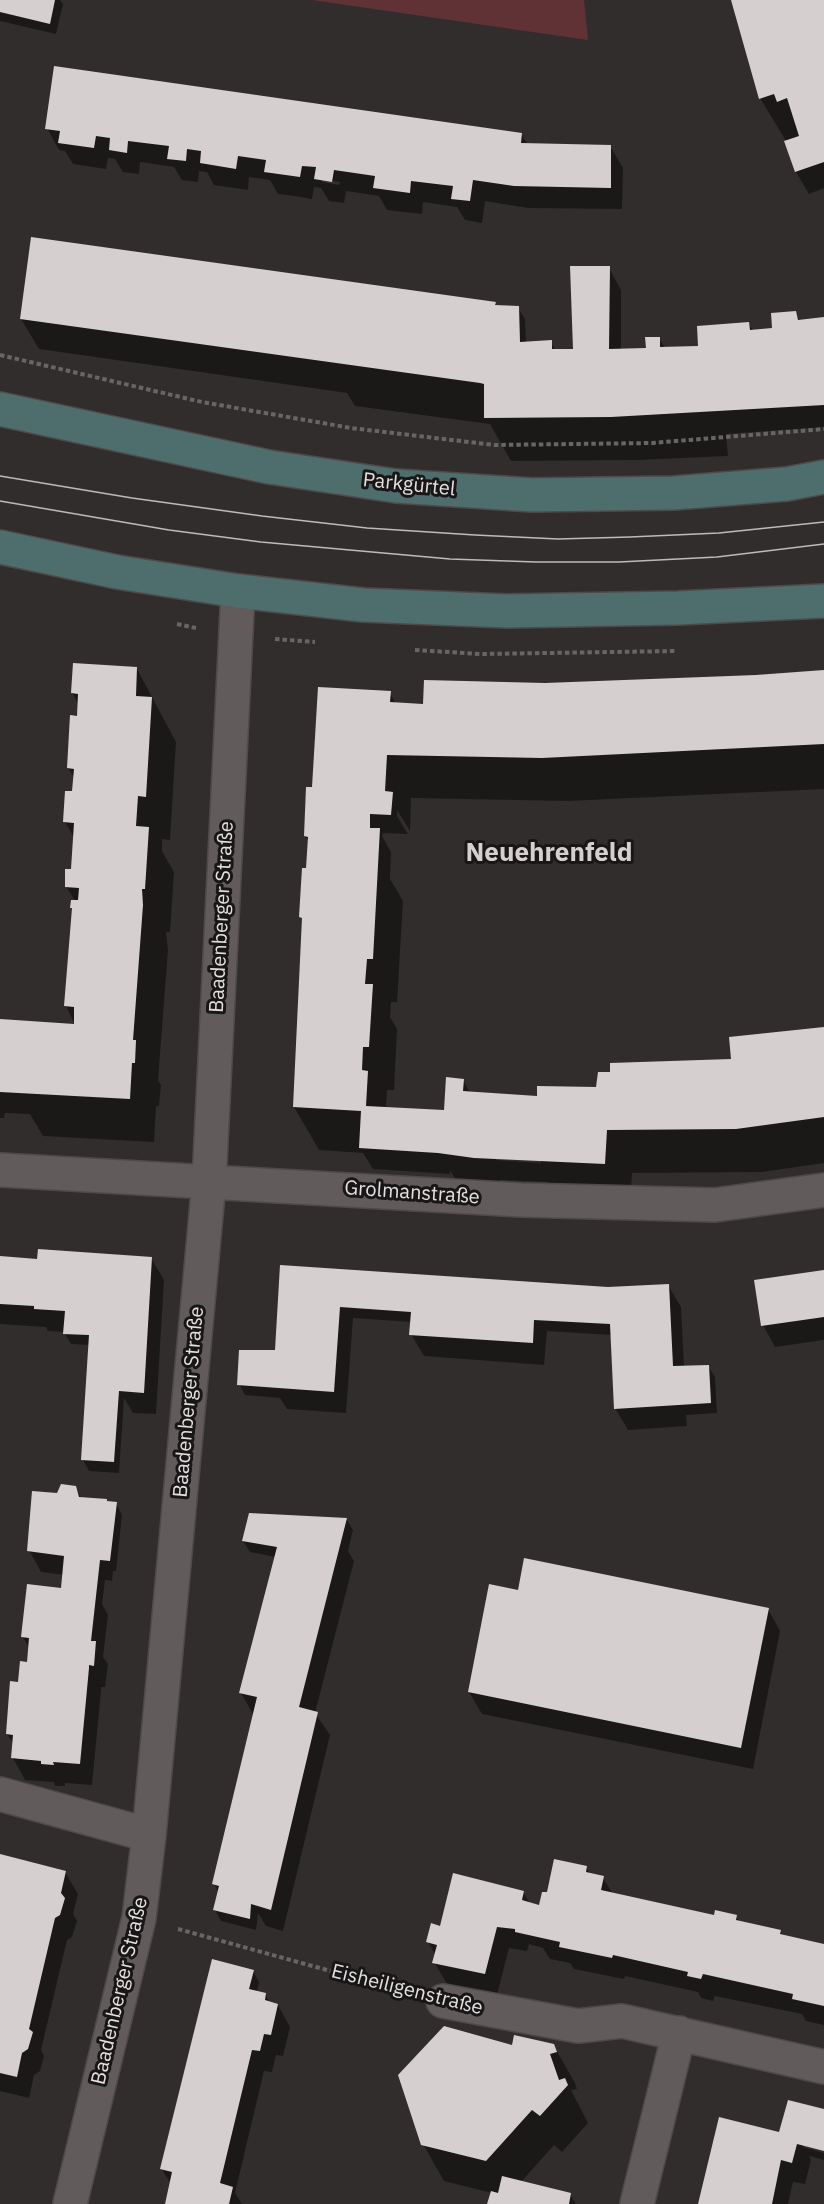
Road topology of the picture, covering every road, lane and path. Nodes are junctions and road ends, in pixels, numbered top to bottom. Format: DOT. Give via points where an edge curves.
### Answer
graph roads {
  1 [pos="0,355"];
  2 [pos="0,409"];
  3 [pos="824,429"];
  4 [pos="824,477"];
  5 [pos="0,547"];
  6 [pos="238,591"];
  7 [pos="824,601"];
  8 [pos="0,1170"];
  9 [pos="209,1182"];
  10 [pos="824,1190"];
  11 [pos="0,1794"];
  12 [pos="149,1835"];
  13 [pos="139,1918"];
  14 [pos="443,2001"];
  15 [pos="679,2033"];
  16 [pos="824,2067"];
  17 [pos="70,2204"];
  18 [pos="637,2204"];
  1 -- 3 [label="path" via="213,404 351,428 494,445 652,443"];
  2 -- 4 [label="main road, Parkgürtel" via="269,467 396,486 532,495 674,493 788,484"];
  5 -- 6 [label="main road" via="117,572"];
  6 -- 7 [label="main road" via="363,605 507,611"];
  6 -- 9 [label="street, Baadenberger Straße"];
  8 -- 9 [label="street, Grolmanstraße"];
  9 -- 10 [label="street, Grolmanstraße" via="521,1200 715,1205"];
  9 -- 12 [label="street, Baadenberger Straße"];
  11 -- 12 [label="street"];
  12 -- 13 [label="street, Baadenberger Straße"];
  13 -- 14 [label="path, Eisheiligenstraße"];
  13 -- 17 [label="street, Baadenberger Straße"];
  14 -- 15 [label="street, Eisheiligenstraße" via="579,2026 622,2021"];
  15 -- 16 [label="street, Eisheiligenstraße"];
  15 -- 18 [label="street"];
}
